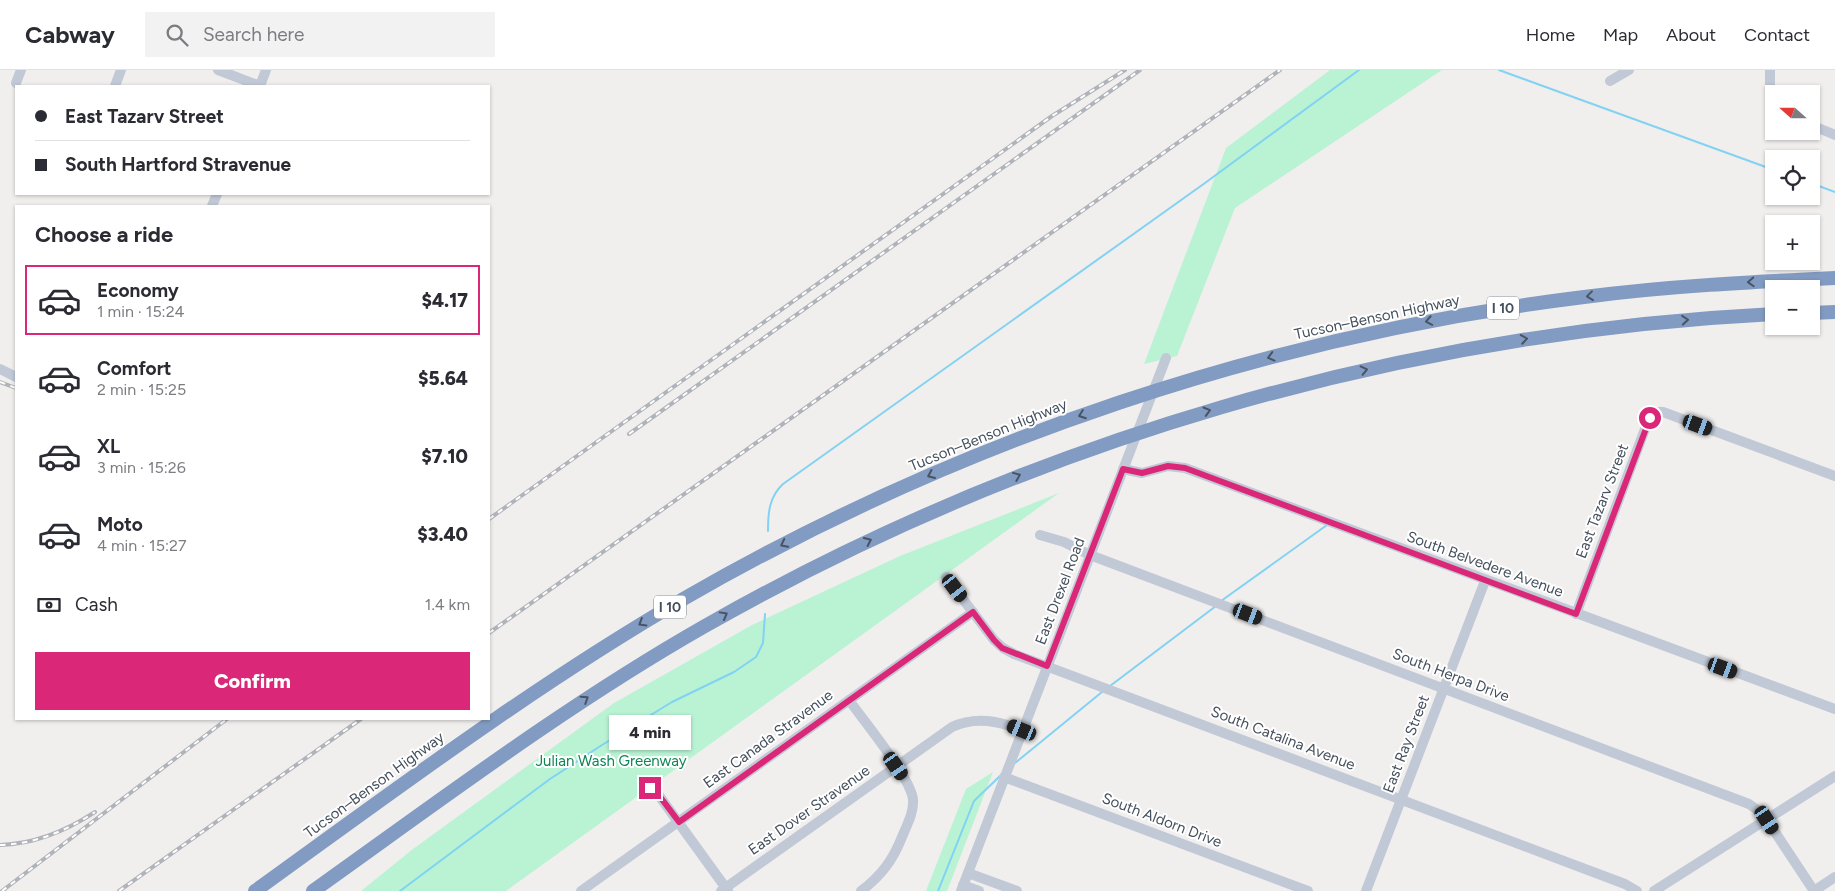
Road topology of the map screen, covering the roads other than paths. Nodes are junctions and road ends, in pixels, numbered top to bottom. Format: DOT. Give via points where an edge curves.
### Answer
graph roads {
  1 [pos="21,70"];
  2 [pos="121,70"];
  3 [pos="218,70"];
  4 [pos="266,70"];
  5 [pos="1629,70"];
  6 [pos="1770,70"];
  7 [pos="1610,81"];
  8 [pos="16,83"];
  9 [pos="115,85"];
  10 [pos="257,85"];
  11 [pos="260,85"];
  12 [pos="1770,85"];
  13 [pos="1820,129"];
  14 [pos="1835,136"];
  15 [pos="1835,278"];
  16 [pos="1835,312"];
  17 [pos="1820,313"];
  18 [pos="1765,315"];
  19 [pos="1166,358"];
  20 [pos="0,369"];
  21 [pos="15,376"];
  22 [pos="1123,469"];
  23 [pos="1835,476"];
  24 [pos="1040,535"];
  25 [pos="1090,555"];
  26 [pos="946,577"];
  27 [pos="1485,580"];
  28 [pos="973,612"];
  29 [pos="1576,614"];
  30 [pos="1047,666"];
  31 [pos="1444,688"];
  32 [pos="848,700"];
  33 [pos="1835,709"];
  34 [pos="545,726"];
  35 [pos="1022,730"];
  36 [pos="896,766"];
  37 [pos="1835,776"];
  38 [pos="1004,777"];
  39 [pos="650,788"];
  40 [pos="1401,799"];
  41 [pos="1767,820"];
  42 [pos="679,822"];
  43 [pos="968,873"];
  44 [pos="1835,877"];
  45 [pos="983,878"];
  46 [pos="962,888"];
  47 [pos="725,890"];
  48 [pos="255,891"];
  49 [pos="314,891"];
  50 [pos="329,891"];
  51 [pos="582,891"];
  52 [pos="861,891"];
  53 [pos="978,891"];
  54 [pos="1017,891"];
  55 [pos="1308,891"];
  56 [pos="1366,891"];
  57 [pos="1637,891"];
  58 [pos="1654,891"];
  59 [pos="1814,891"];
  1 -- 8 [label="street"];
  2 -- 9 [label="street"];
  3 -- 10 [label="street"];
  4 -- 11 [label="street"];
  5 -- 7 [label="street"];
  6 -- 12 [label="street"];
  13 -- 14 [label="street"];
  15 -- 48 [label="highway, Tucson–Benson Highway / I 10, one-way" via="1673,287 1586,296 1396,328 1315,346 1178,384 1027,436 915,482 821,526 687,597 588,656 506,711"];
  16 -- 17 [label="highway"];
  34 -- 18 [label="highway, I 10, one-way" via="672,645 793,578 958,500 1160,425 1314,382 1458,350 1582,331"];
  19 -- 22 [label="street, East Drexel Road"];
  20 -- 21 [label="street"];
  22 -- 25 [label="street, East Drexel Road"];
  22 -- 27 [label="street, South Belvedere Avenue" via="1142,473 1168,466 1185,468"];
  23 -- 29 [label="street, East Tazarv Street" via="1663,412 1652,414"];
  24 -- 25 [label="street, South Herpa Drive"];
  25 -- 30 [label="street, East Drexel Road"];
  25 -- 31 [label="street, South Herpa Drive"];
  26 -- 28 [label="street, South Catalina Avenue"];
  27 -- 29 [label="street, South Belvedere Avenue"];
  27 -- 31 [label="street, East Ray Street"];
  28 -- 30 [label="street, South Catalina Avenue" via="1002,648"];
  28 -- 32 [label="street, East Canada Stravenue"];
  29 -- 33 [label="street, South Belvedere Avenue"];
  30 -- 35 [label="street, East Drexel Road"];
  30 -- 40 [label="street, South Catalina Avenue"];
  31 -- 40 [label="street, East Ray Street"];
  31 -- 41 [label="street, South Herpa Drive" via="1749,804 1760,810"];
  32 -- 36 [label="street"];
  32 -- 42 [label="street, East Canada Stravenue"];
  34 -- 49 [label="highway, I 10"];
  34 -- 50 [label="highway"];
  35 -- 36 [label="street, East Dover Stravenue" via="992,720 967,721"];
  35 -- 38 [label="street, East Drexel Road"];
  36 -- 47 [label="street, East Dover Stravenue"];
  36 -- 52 [label="street" via="910,788 911,812 891,862 876,880"];
  37 -- 41 [label="street"];
  38 -- 43 [label="street, East Drexel Road"];
  38 -- 55 [label="street, South Aldorn Drive"];
  39 -- 42 [label="street" via="655,790"];
  40 -- 56 [label="street, East Ray Street"];
  40 -- 57 [label="street, South Catalina Avenue"];
  41 -- 58 [label="street"];
  41 -- 59 [label="street, South Herpa Drive"];
  42 -- 47 [label="street"];
  42 -- 51 [label="street, East Canada Stravenue"];
  43 -- 45 [label="street"];
  43 -- 46 [label="street, East Drexel Road"];
  44 -- 59 [label="street"];
  45 -- 53 [label="street"];
  45 -- 54 [label="street"];
  46 -- 53 [label="street"];
}
